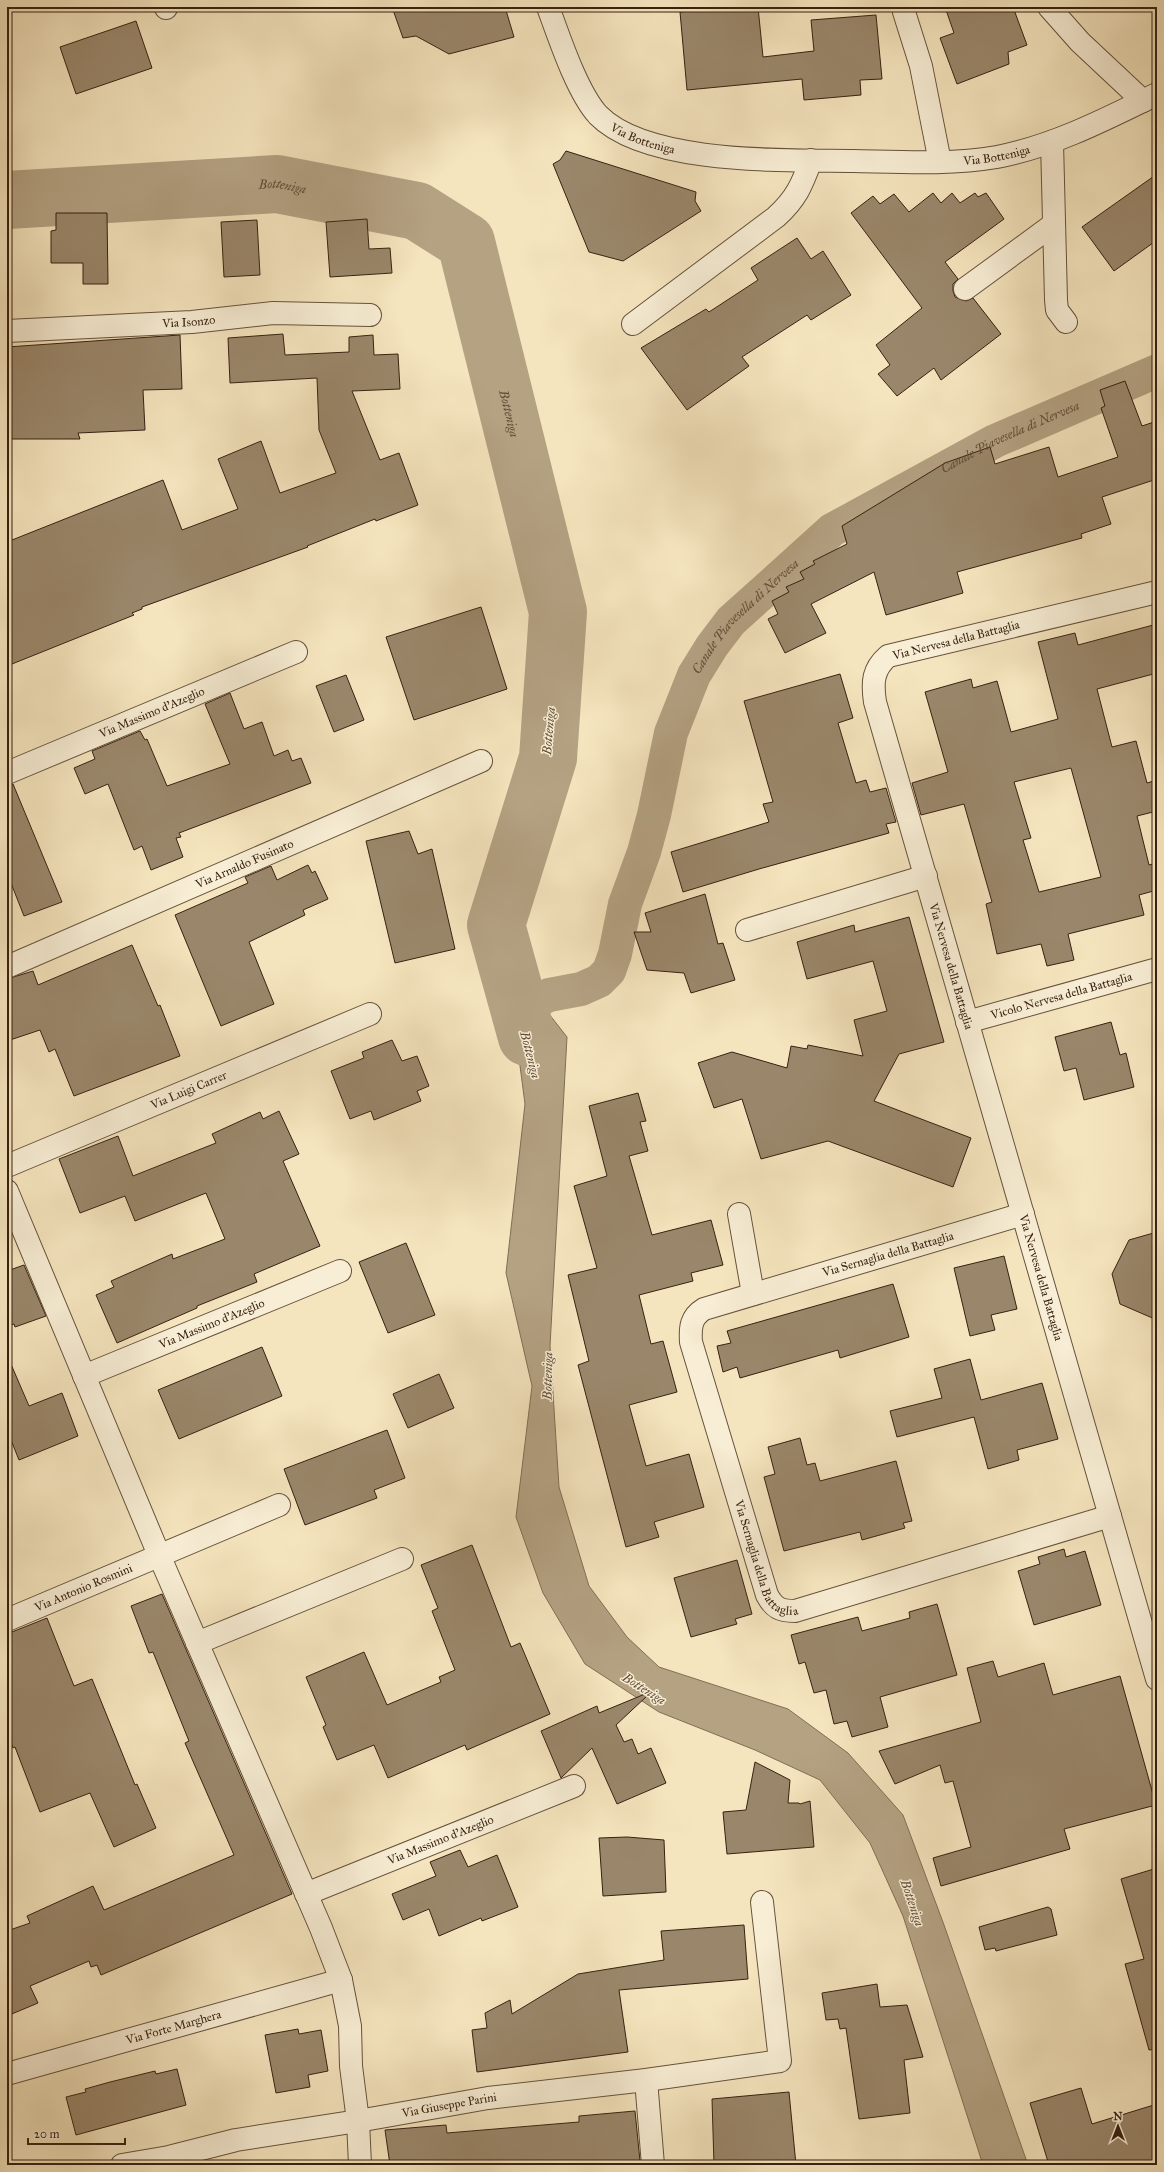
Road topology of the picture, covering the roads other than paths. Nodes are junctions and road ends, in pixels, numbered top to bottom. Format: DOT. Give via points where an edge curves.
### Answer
graph roads {
  1 [pos="548,7"];
  2 [pos="1049,7"];
  3 [pos="904,12"];
  4 [pos="1150,98"];
  5 [pos="1052,142"];
  6 [pos="811,160"];
  7 [pos="940,162"];
  8 [pos="1054,224"];
  9 [pos="965,289"];
  10 [pos="370,315"];
  11 [pos="1066,322"];
  12 [pos="633,324"];
  13 [pos="7,331"];
  14 [pos="1157,592"];
  15 [pos="296,652"];
  16 [pos="482,761"];
  17 [pos="7,773"];
  18 [pos="926,876"];
  19 [pos="748,930"];
  20 [pos="7,967"];
  21 [pos="1157,969"];
  22 [pos="370,1014"];
  23 [pos="967,1022"];
  24 [pos="7,1166"];
  25 [pos="7,1191"];
  26 [pos="739,1214"];
  27 [pos="1023,1214"];
  28 [pos="340,1271"];
  29 [pos="753,1294"];
  30 [pos="84,1376"];
  31 [pos="279,1505"];
  32 [pos="1110,1516"];
  33 [pos="159,1555"];
  34 [pos="402,1560"];
  35 [pos="7,1620"];
  36 [pos="197,1643"];
  37 [pos="1157,1679"];
  38 [pos="574,1786"];
  39 [pos="306,1894"];
  40 [pos="762,1902"];
  41 [pos="341,1980"];
  42 [pos="7,2074"];
  43 [pos="646,2080"];
  44 [pos="358,2121"];
  45 [pos="122,2165"];
  46 [pos="360,2165"];
  47 [pos="653,2165"];
  1 -- 6 [label="street, Via Botteniga" via="588,101 598,115 613,127 655,144 689,152 752,159"];
  2 -- 4 [label="street" via="1080,42"];
  3 -- 7 [label="street" via="921,66"];
  4 -- 5 [label="street, Via Botteniga"];
  5 -- 7 [label="street, Via Botteniga" via="996,157"];
  5 -- 8 [label="street"];
  6 -- 7 [label="street, Via Botteniga"];
  6 -- 12 [label="street" via="802,187 791,204"];
  8 -- 9 [label="street"];
  8 -- 11 [label="street" via="1056,300 1060,316"];
  10 -- 13 [label="street, Via Isonzo" via="273,314 192,322"];
  14 -- 18 [label="street, Via Nervesa della Battaglia" via="888,656 879,664 872,686 875,702"];
  15 -- 17 [label="street, Via Massimo d'Azeglio"];
  16 -- 20 [label="street, Via Arnaldo Fusinato"];
  18 -- 19 [label="street"];
  18 -- 23 [label="street, Via Nervesa della Battaglia"];
  21 -- 23 [label="street, Vicolo Nervesa della Battaglia"];
  22 -- 24 [label="street, Via Luigi Carrer"];
  23 -- 27 [label="street, Via Nervesa della Battaglia"];
  25 -- 30 [label="street"];
  26 -- 29 [label="street"];
  27 -- 29 [label="street, Via Sernaglia della Battaglia"];
  27 -- 32 [label="street, Via Nervesa della Battaglia"];
  28 -- 30 [label="street, Via Massimo d'Azeglio"];
  29 -- 32 [label="street, Via Sernaglia della Battaglia" via="704,1309 696,1314 690,1332 767,1595 771,1604 778,1610 795,1611"];
  30 -- 33 [label="street"];
  31 -- 33 [label="street"];
  32 -- 37 [label="street, Via Nervesa della Battaglia"];
  33 -- 35 [label="street, Via Antonio Rosmini"];
  33 -- 36 [label="street"];
  34 -- 36 [label="street"];
  36 -- 39 [label="street"];
  38 -- 39 [label="street, Via Massimo d'Azeglio"];
  39 -- 41 [label="street"];
  40 -- 43 [label="street, Via Giuseppe Parini" via="780,2061"];
  41 -- 42 [label="street, Via Forte Marghera"];
  41 -- 44 [label="street" via="350,2026 351,2066"];
  43 -- 44 [label="street, Via Giuseppe Parini" via="488,2098"];
  43 -- 47 [label="street"];
  44 -- 45 [label="street, Via Giuseppe Parini" via="236,2140 169,2157"];
  44 -- 46 [label="street"];
}
